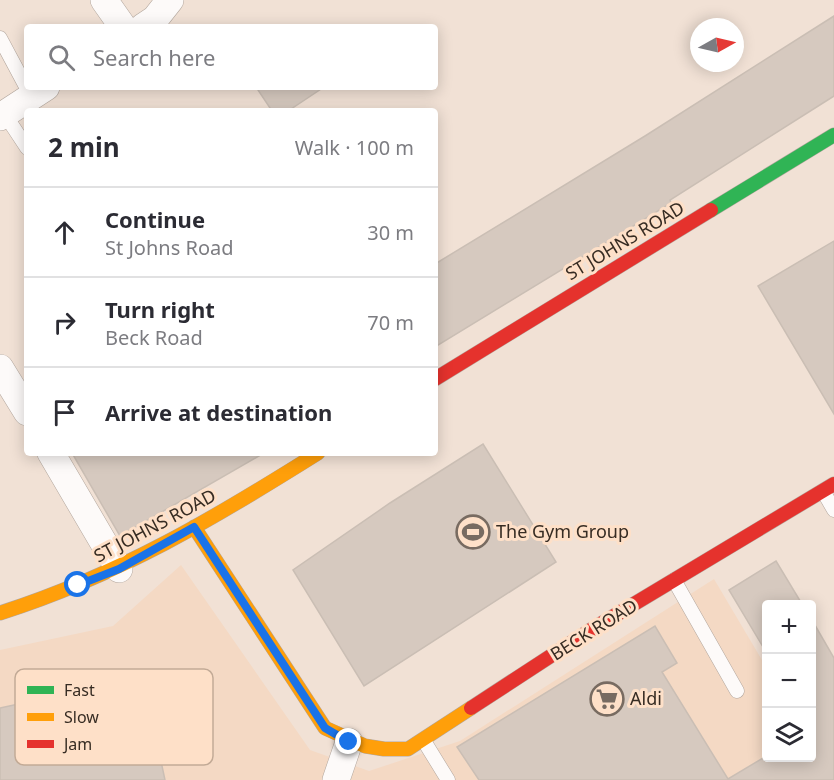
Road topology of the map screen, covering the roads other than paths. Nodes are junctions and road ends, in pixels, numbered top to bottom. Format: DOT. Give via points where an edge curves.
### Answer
graph roads {
  1 [pos="104,0"];
  2 [pos="170,0"];
  3 [pos="121,24"];
  4 [pos="148,24"];
  5 [pos="0,38"];
  6 [pos="24,71"];
  7 [pos="39,92"];
  8 [pos="2,115"];
  9 [pos="834,135"];
  10 [pos="24,144"];
  11 [pos="0,368"];
  12 [pos="438,377"];
  13 [pos="24,407"];
  14 [pos="53,456"];
  15 [pos="313,456"];
  16 [pos="829,488"];
  17 [pos="834,510"];
  18 [pos="194,527"];
  19 [pos="119,569"];
  20 [pos="674,580"];
  21 [pos="0,614"];
  22 [pos="737,691"];
  23 [pos="424,741"];
  24 [pos="349,742"];
  25 [pos="336,780"];
  26 [pos="448,780"];
  1 -- 3 [label="street"];
  2 -- 4 [label="street"];
  5 -- 6 [label="lane"];
  7 -- 8 [label="street"];
  8 -- 10 [label="lane"];
  9 -- 12 [label="street, ST JOHNS ROAD"];
  11 -- 13 [label="street"];
  14 -- 19 [label="street"];
  15 -- 18 [label="street, ST JOHNS ROAD"];
  16 -- 17 [label="lane"];
  16 -- 20 [label="street, BECK ROAD"];
  18 -- 19 [label="street, ST JOHNS ROAD"];
  18 -- 24 [label="street, BECK ROAD" via="325,728"];
  19 -- 21 [label="street, ST JOHNS ROAD"];
  20 -- 22 [label="lane"];
  20 -- 23 [label="street, BECK ROAD" via="589,631"];
  23 -- 24 [label="street, BECK ROAD" via="408,749 381,750"];
  23 -- 26 [label="lane"];
  24 -- 25 [label="street"];
}
